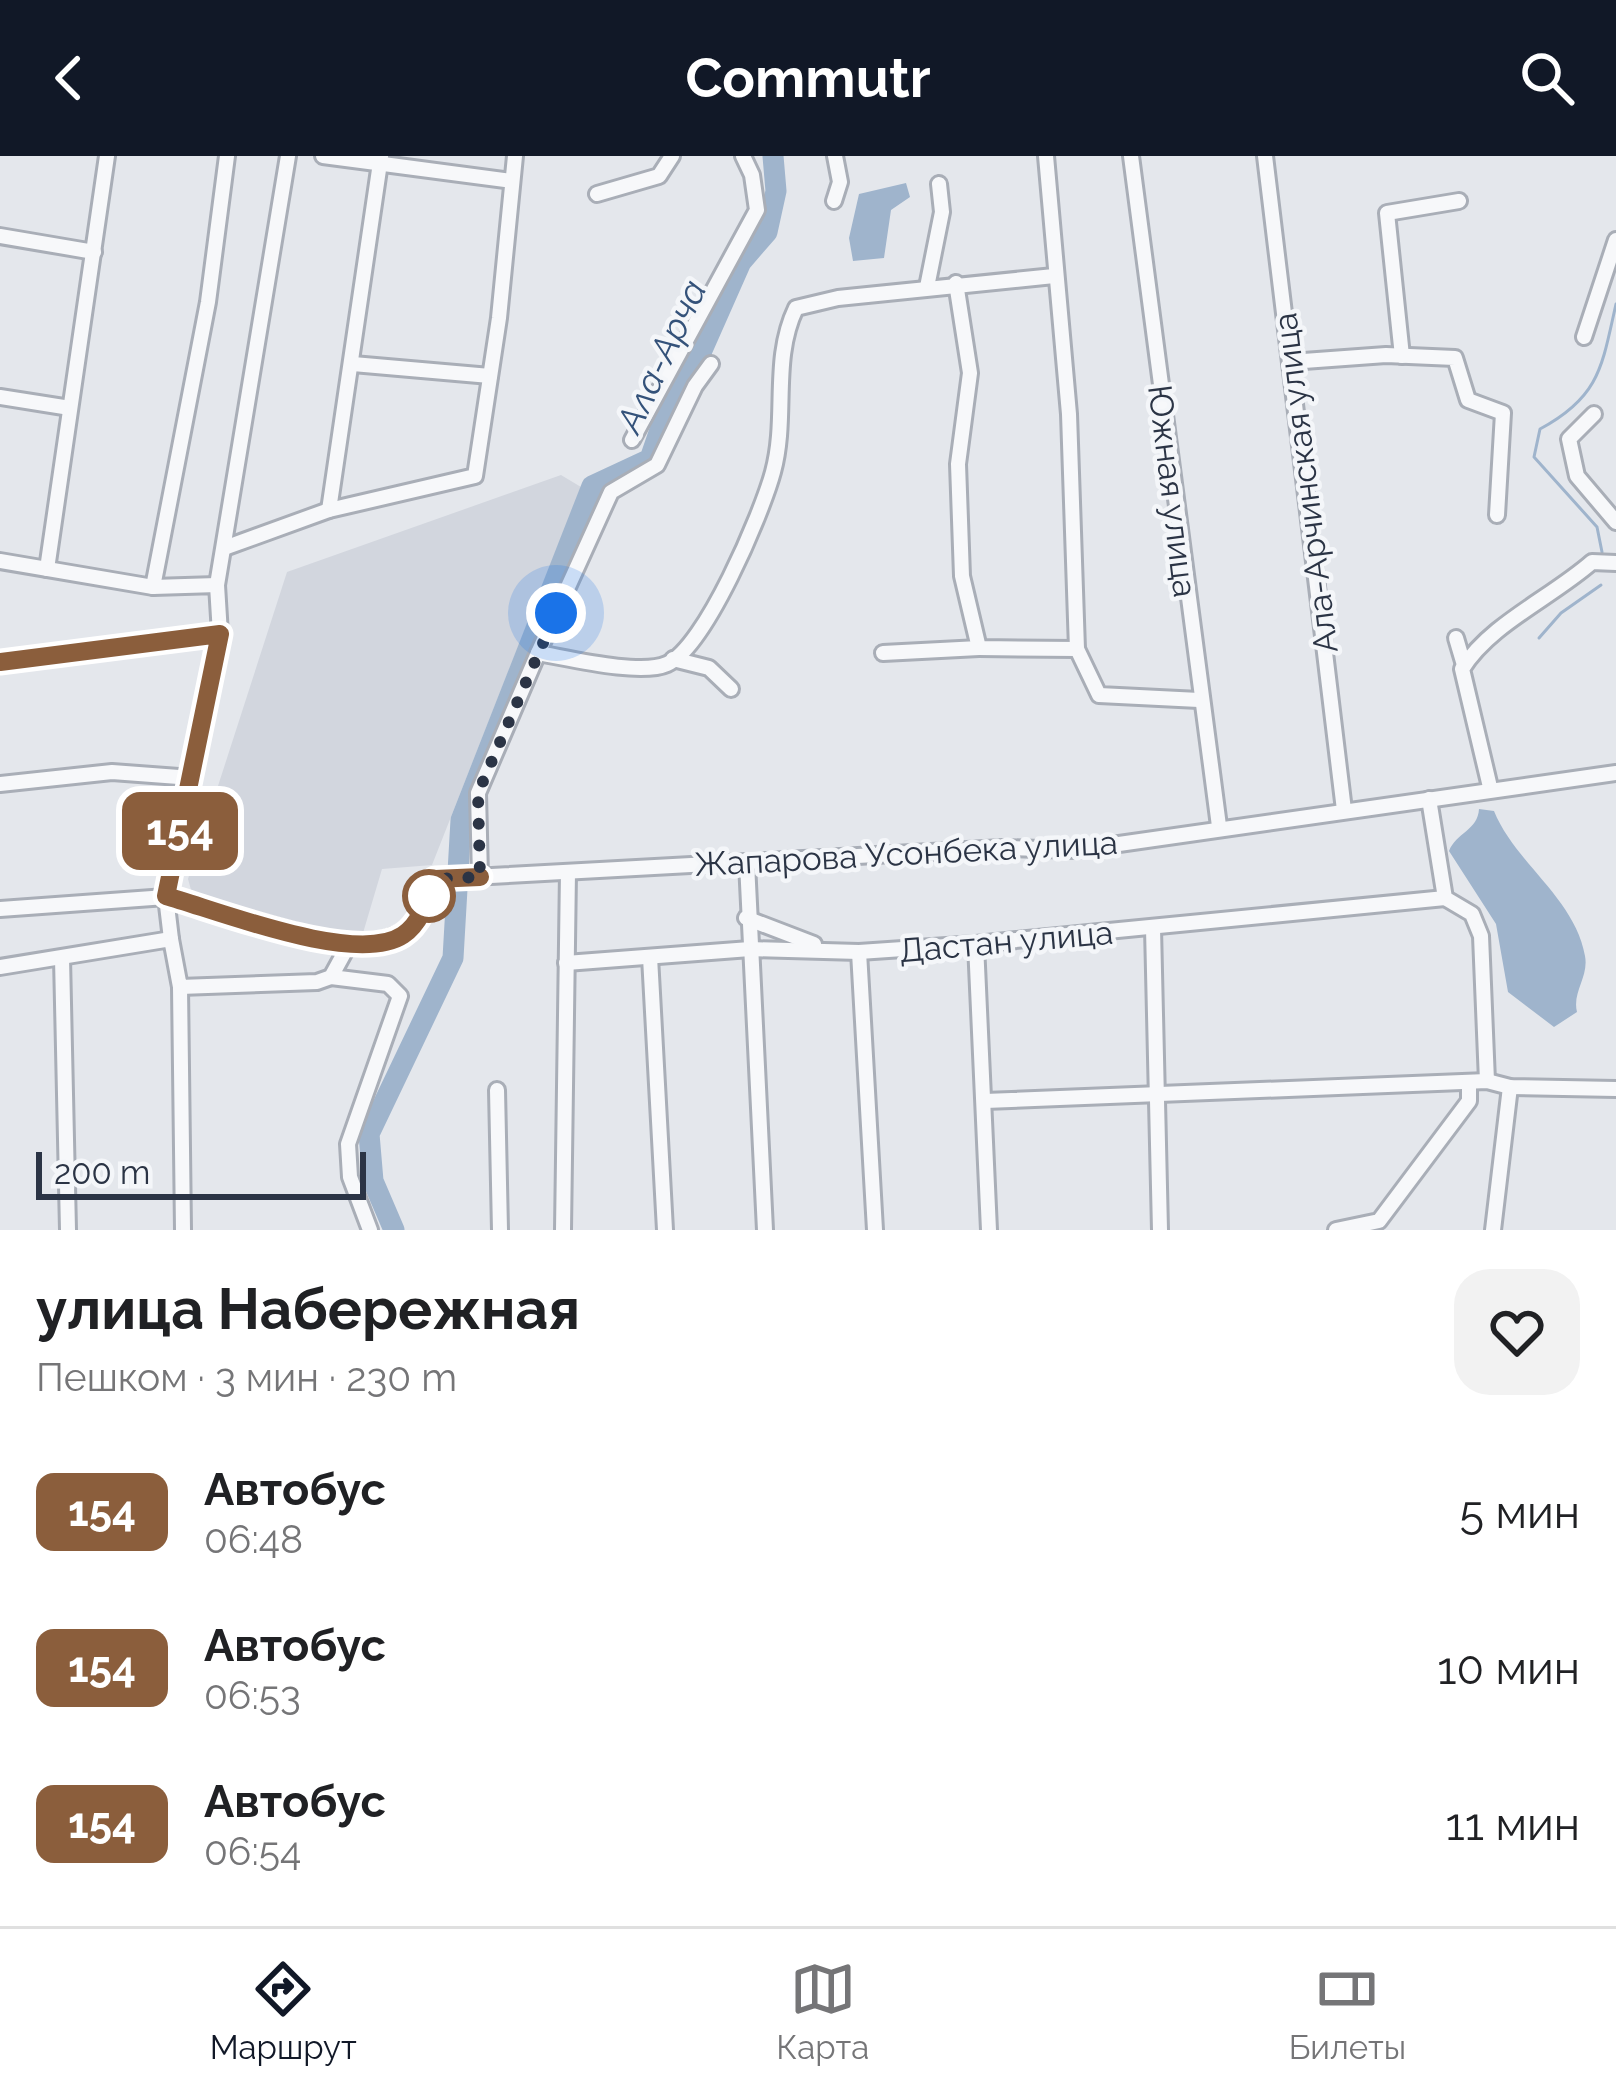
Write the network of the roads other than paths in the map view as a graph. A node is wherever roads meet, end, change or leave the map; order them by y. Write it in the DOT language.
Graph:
graph roads {
  1 [pos="107,156"];
  2 [pos="227,156"];
  3 [pos="288,156"];
  4 [pos="323,156"];
  5 [pos="514,156"];
  6 [pos="672,156"];
  7 [pos="743,156"];
  8 [pos="835,156"];
  9 [pos="1046,156"];
  10 [pos="1131,156"];
  11 [pos="1265,156"];
  12 [pos="381,160"];
  13 [pos="512,181"];
  14 [pos="939,184"];
  15 [pos="597,194"];
  16 [pos="834,200"];
  17 [pos="1460,201"];
  18 [pos="0,236"];
  19 [pos="1616,240"];
  20 [pos="94,252"];
  21 [pos="1054,276"];
  22 [pos="956,283"];
  23 [pos="927,287"];
  24 [pos="1584,337"];
  25 [pos="1402,356"];
  26 [pos="1290,362"];
  27 [pos="353,364"];
  28 [pos="711,364"];
  29 [pos="490,376"];
  30 [pos="0,397"];
  31 [pos="70,408"];
  32 [pos="1594,414"];
  33 [pos="632,440"];
  34 [pos="329,511"];
  35 [pos="1498,515"];
  36 [pos="1616,522"];
  37 [pos="227,547"];
  38 [pos="0,561"];
  39 [pos="1616,562"];
  40 [pos="47,569"];
  41 [pos="217,586"];
  42 [pos="153,587"];
  43 [pos="220,634"];
  44 [pos="1456,638"];
  45 [pos="979,648"];
  46 [pos="1077,649"];
  47 [pos="538,653"];
  48 [pos="883,653"];
  49 [pos="673,659"];
  50 [pos="0,662"];
  51 [pos="1464,665"];
  52 [pos="731,689"];
  53 [pos="1199,700"];
  54 [pos="1616,773"];
  55 [pos="192,778"];
  56 [pos="0,784"];
  57 [pos="1490,787"];
  58 [pos="1429,800"];
  59 [pos="1344,810"];
  60 [pos="1220,826"];
  61 [pos="747,862"];
  62 [pos="568,872"];
  63 [pos="480,877"];
  64 [pos="166,896"];
  65 [pos="1445,898"];
  66 [pos="0,910"];
  67 [pos="746,918"];
  68 [pos="1153,928"];
  69 [pos="171,939"];
  70 [pos="976,944"];
  71 [pos="349,946"];
  72 [pos="750,949"];
  73 [pos="840,950"];
  74 [pos="859,952"];
  75 [pos="650,957"];
  76 [pos="62,958"];
  77 [pos="566,963"];
  78 [pos="0,967"];
  79 [pos="331,977"];
  80 [pos="180,987"];
  81 [pos="1469,1082"];
  82 [pos="1487,1082"];
  83 [pos="1510,1087"];
  84 [pos="497,1090"];
  85 [pos="1616,1090"];
  86 [pos="1155,1096"];
  87 [pos="986,1101"];
  88 [pos="68,1230"];
  89 [pos="183,1230"];
  90 [pos="370,1230"];
  91 [pos="500,1230"];
  92 [pos="563,1230"];
  93 [pos="664,1230"];
  94 [pos="765,1230"];
  95 [pos="875,1230"];
  96 [pos="989,1230"];
  97 [pos="1160,1230"];
  98 [pos="1336,1230"];
  99 [pos="1493,1230"];
  1 -- 20 [label="street"];
  2 -- 42 [label="street"];
  3 -- 37 [label="street"];
  4 -- 12 [label="street"];
  5 -- 13 [label="street"];
  6 -- 15 [label="street"];
  7 -- 33 [label="street"];
  8 -- 16 [label="street"];
  9 -- 21 [label="street"];
  10 -- 53 [label="street, Южная улица"];
  11 -- 26 [label="street, Ала-Арчинская улица"];
  12 -- 13 [label="street"];
  12 -- 27 [label="street"];
  13 -- 29 [label="street"];
  14 -- 23 [label="street"];
  17 -- 25 [label="street"];
  18 -- 20 [label="street"];
  19 -- 24 [label="street"];
  20 -- 31 [label="street"];
  21 -- 22 [label="street"];
  21 -- 46 [label="street"];
  22 -- 23 [label="street"];
  22 -- 45 [label="street"];
  23 -- 49 [label="street"];
  25 -- 26 [label="street"];
  25 -- 35 [label="street"];
  26 -- 59 [label="street, Ала-Арчинская улица"];
  27 -- 29 [label="street"];
  27 -- 34 [label="street"];
  28 -- 47 [label="street"];
  29 -- 34 [label="street"];
  30 -- 31 [label="street"];
  31 -- 40 [label="street"];
  32 -- 36 [label="street"];
  34 -- 37 [label="street"];
  37 -- 41 [label="street"];
  38 -- 40 [label="street"];
  39 -- 51 [label="street"];
  40 -- 42 [label="street"];
  41 -- 42 [label="street"];
  41 -- 43 [label="street"];
  43 -- 50 [label="street"];
  43 -- 55 [label="street"];
  44 -- 51 [label="street"];
  45 -- 46 [label="street"];
  45 -- 48 [label="street"];
  46 -- 53 [label="street"];
  47 -- 49 [label="street"];
  47 -- 63 [label="street"];
  49 -- 52 [label="street"];
  51 -- 57 [label="street"];
  53 -- 60 [label="street, Южная улица"];
  54 -- 57 [label="street, Жапарова Усонбека улица"];
  55 -- 56 [label="street"];
  55 -- 64 [label="street"];
  57 -- 58 [label="street, Жапарова Усонбека улица"];
  58 -- 59 [label="street, Жапарова Усонбека улица"];
  58 -- 65 [label="street"];
  59 -- 60 [label="street, Жапарова Усонбека улица"];
  60 -- 61 [label="street, Жапарова Усонбека улица"];
  61 -- 62 [label="street, Жапарова Усонбека улица"];
  61 -- 67 [label="street"];
  62 -- 63 [label="street, Жапарова Усонбека улица"];
  62 -- 77 [label="street"];
  63 -- 71 [label="street, Жапарова Усонбека улица"];
  64 -- 66 [label="street"];
  64 -- 69 [label="street"];
  64 -- 71 [label="street"];
  65 -- 68 [label="street, Дастан улица"];
  65 -- 82 [label="street"];
  67 -- 72 [label="street"];
  67 -- 73 [label="street"];
  68 -- 70 [label="street, Дастан улица"];
  68 -- 86 [label="street"];
  69 -- 76 [label="street"];
  69 -- 80 [label="street"];
  70 -- 74 [label="street, Дастан улица"];
  70 -- 87 [label="street"];
  71 -- 79 [label="street"];
  72 -- 73 [label="street, Дастан улица"];
  72 -- 75 [label="street, Дастан улица"];
  72 -- 94 [label="street"];
  73 -- 74 [label="street, Дастан улица"];
  74 -- 95 [label="street"];
  75 -- 77 [label="street, Дастан улица"];
  75 -- 93 [label="street"];
  76 -- 78 [label="street"];
  76 -- 88 [label="street"];
  77 -- 92 [label="street"];
  79 -- 80 [label="street"];
  79 -- 90 [label="street"];
  80 -- 89 [label="street"];
  81 -- 82 [label="street"];
  81 -- 86 [label="street"];
  81 -- 98 [label="street"];
  82 -- 83 [label="street"];
  83 -- 85 [label="street"];
  83 -- 99 [label="street"];
  84 -- 91 [label="street"];
  86 -- 87 [label="street"];
  86 -- 97 [label="street"];
  87 -- 96 [label="street"];
}
